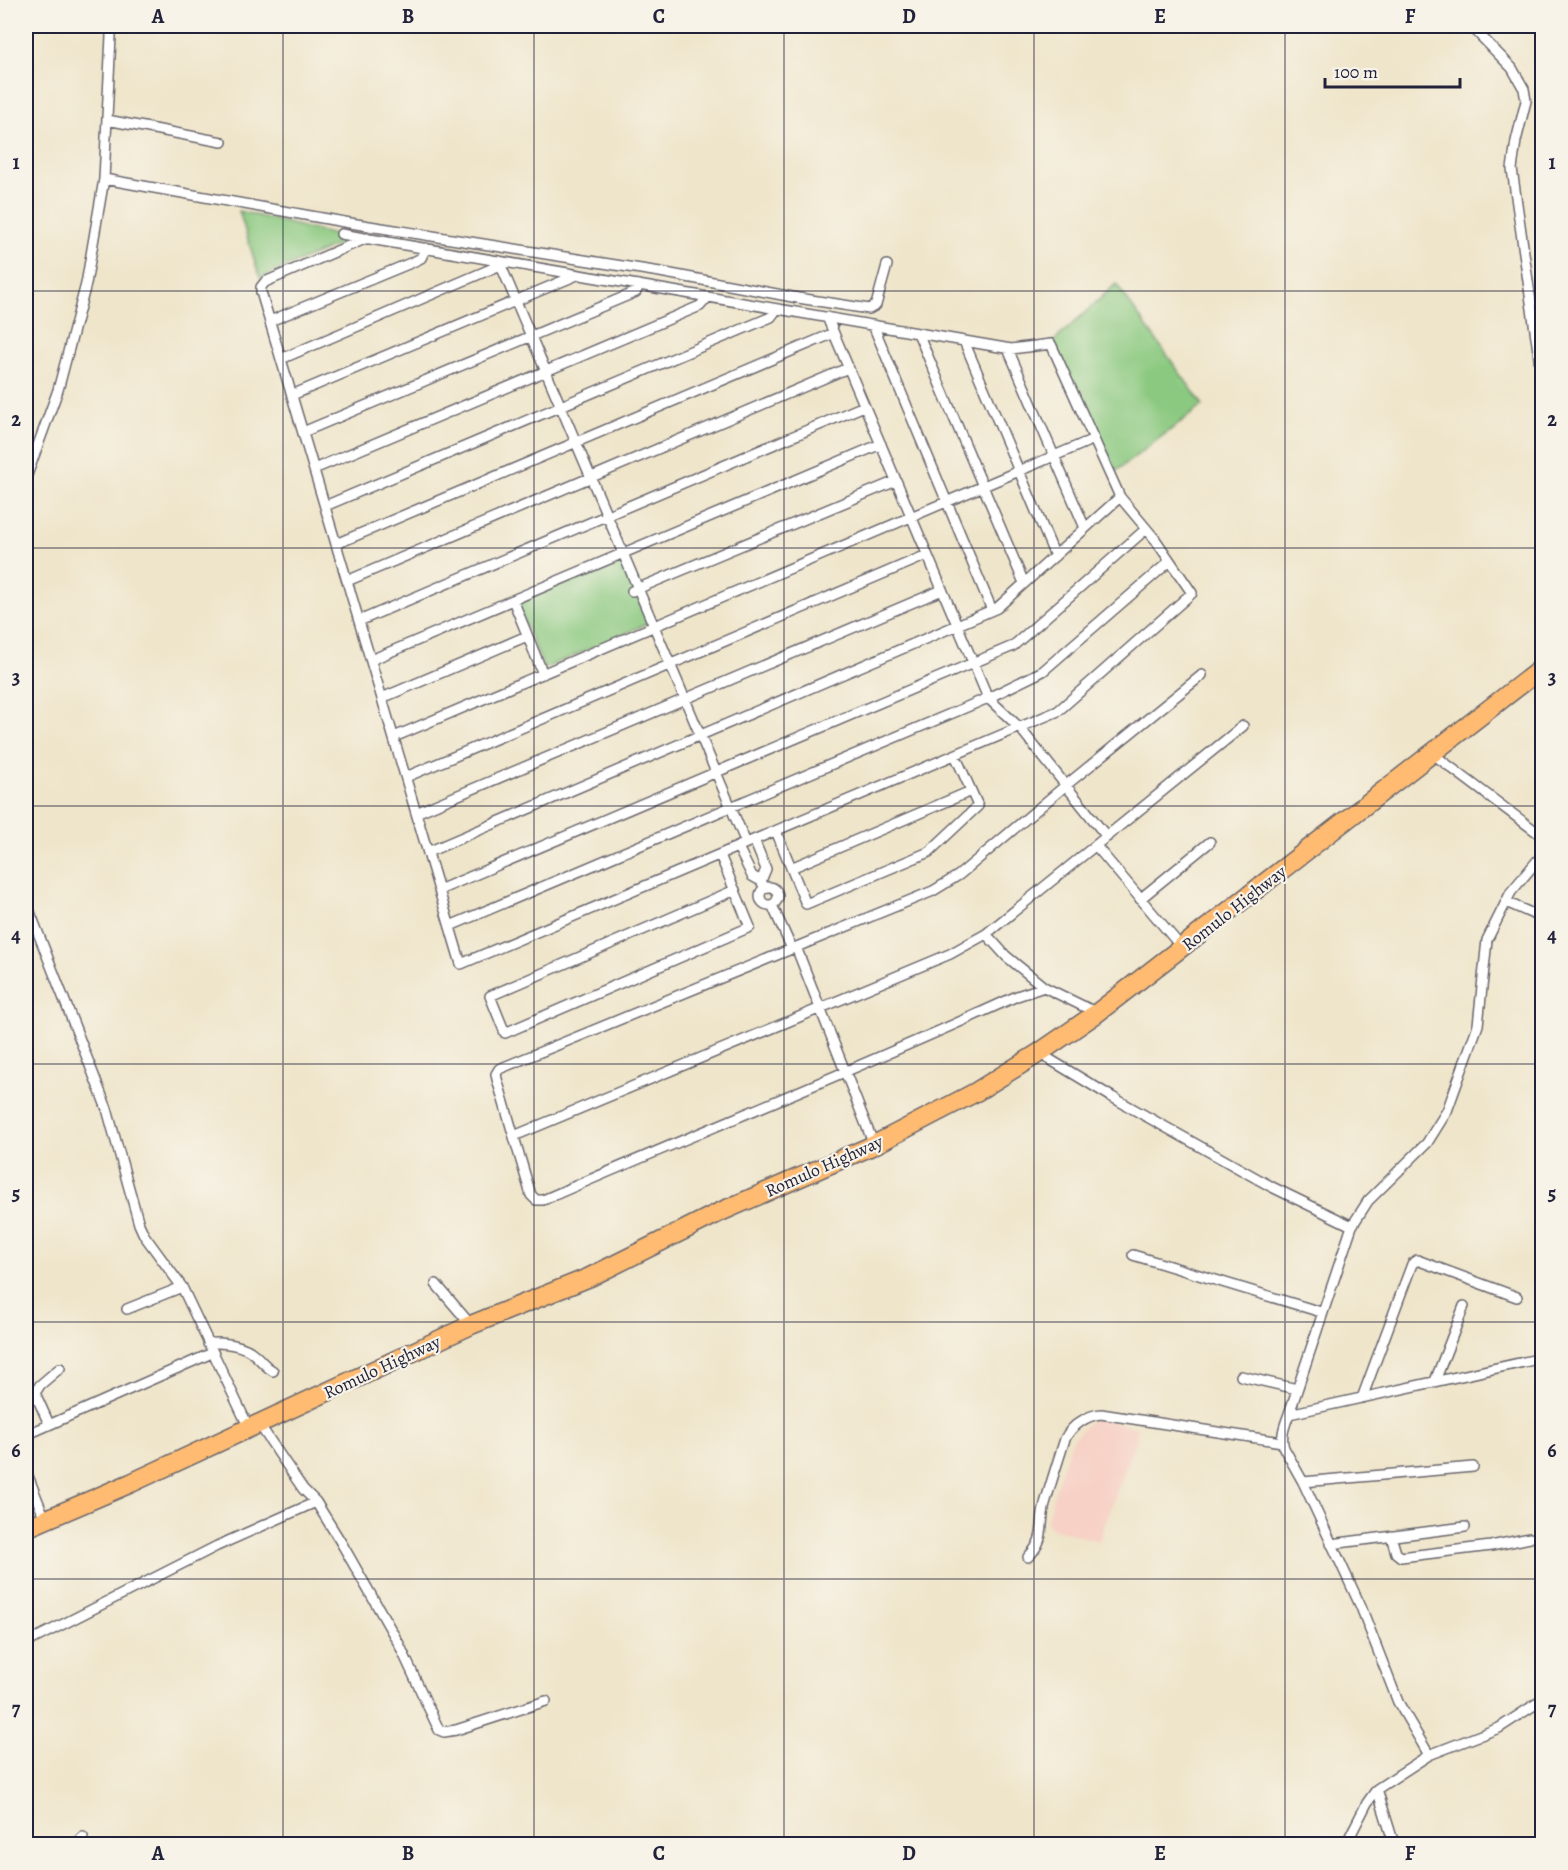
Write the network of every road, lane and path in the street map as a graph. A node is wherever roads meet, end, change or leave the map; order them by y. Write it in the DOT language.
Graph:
graph roads {
  1 [pos="110,26"];
  2 [pos="1471,26"];
  3 [pos="107,120"];
  4 [pos="222,142"];
  5 [pos="104,179"];
  6 [pos="341,234"];
  7 [pos="367,238"];
  8 [pos="426,248"];
  9 [pos="502,262"];
  10 [pos="887,265"];
  11 [pos="578,274"];
  12 [pos="639,285"];
  13 [pos="708,297"];
  14 [pos="516,300"];
  15 [pos="777,309"];
  16 [pos="827,318"];
  17 [pos="270,321"];
  18 [pos="873,325"];
  19 [pos="834,333"];
  20 [pos="918,333"];
  21 [pos="531,336"];
  22 [pos="964,341"];
  23 [pos="1008,349"];
  24 [pos="281,359"];
  25 [pos="848,368"];
  26 [pos="546,371"];
  27 [pos="1542,379"];
  28 [pos="292,395"];
  29 [pos="561,406"];
  30 [pos="864,406"];
  31 [pos="303,432"];
  32 [pos="1094,439"];
  33 [pos="576,442"];
  34 [pos="880,444"];
  35 [pos="1054,456"];
  36 [pos="314,468"];
  37 [pos="1019,471"];
  38 [pos="591,477"];
  39 [pos="26,478"];
  40 [pos="896,481"];
  41 [pos="983,487"];
  42 [pos="1120,497"];
  43 [pos="947,502"];
  44 [pos="325,506"];
  45 [pos="607,515"];
  46 [pos="911,517"];
  47 [pos="1085,528"];
  48 [pos="1146,529"];
  49 [pos="336,544"];
  50 [pos="623,553"];
  51 [pos="927,555"];
  52 [pos="1055,556"];
  53 [pos="1170,561"];
  54 [pos="347,581"];
  55 [pos="1024,583"];
  56 [pos="635,590"];
  57 [pos="942,590"];
  58 [pos="513,600"];
  59 [pos="992,610"];
  60 [pos="359,621"];
  61 [pos="957,626"];
  62 [pos="654,627"];
  63 [pos="527,636"];
  64 [pos="371,660"];
  65 [pos="973,663"];
  66 [pos="670,664"];
  67 [pos="1542,668"];
  68 [pos="543,674"];
  69 [pos="1202,675"];
  70 [pos="382,698"];
  71 [pos="988,698"];
  72 [pos="685,699"];
  73 [pos="1243,726"];
  74 [pos="1020,728"];
  75 [pos="700,735"];
  76 [pos="394,736"];
  77 [pos="1433,754"];
  78 [pos="955,755"];
  79 [pos="716,772"];
  80 [pos="406,777"];
  81 [pos="1065,786"];
  82 [pos="971,791"];
  83 [pos="731,807"];
  84 [pos="416,813"];
  85 [pos="776,831"];
  86 [pos="1542,836"];
  87 [pos="1107,837"];
  88 [pos="1210,842"];
  89 [pos="746,843"];
  90 [pos="1096,846"];
  91 [pos="428,852"];
  92 [pos="720,855"];
  93 [pos="1542,855"];
  94 [pos="791,868"];
  95 [pos="763,884"];
  96 [pos="439,890"];
  97 [pos="735,890"];
  98 [pos="1140,899"];
  99 [pos="26,902"];
  100 [pos="1506,902"];
  101 [pos="1542,918"];
  102 [pos="450,926"];
  103 [pos="986,934"];
  104 [pos="794,948"];
  105 [pos="1183,948"];
  106 [pos="1044,987"];
  107 [pos="820,1009"];
  108 [pos="1097,1013"];
  109 [pos="1039,1053"];
  110 [pos="846,1072"];
  111 [pos="514,1136"];
  112 [pos="874,1145"];
  113 [pos="1352,1226"];
  114 [pos="1133,1255"];
  115 [pos="436,1284"];
  116 [pos="182,1287"];
  117 [pos="1518,1297"];
  118 [pos="1464,1306"];
  119 [pos="127,1309"];
  120 [pos="1322,1312"];
  121 [pos="471,1325"];
  122 [pos="210,1348"];
  123 [pos="1542,1358"];
  124 [pos="60,1368"];
  125 [pos="273,1371"];
  126 [pos="1241,1376"];
  127 [pos="1435,1381"];
  128 [pos="1297,1389"];
  129 [pos="1362,1398"];
  130 [pos="1289,1414"];
  131 [pos="49,1424"];
  132 [pos="254,1426"];
  133 [pos="26,1435"];
  134 [pos="1282,1442"];
  135 [pos="1473,1467"];
  136 [pos="26,1471"];
  137 [pos="1303,1482"];
  138 [pos="316,1502"];
  139 [pos="45,1519"];
  140 [pos="1465,1527"];
  141 [pos="26,1528"];
  142 [pos="1391,1536"];
  143 [pos="1530,1538"];
  144 [pos="1331,1544"];
  145 [pos="1028,1557"];
  146 [pos="26,1643"];
  147 [pos="1542,1700"];
  148 [pos="546,1701"];
  149 [pos="1429,1755"];
  150 [pos="1377,1789"];
  151 [pos="83,1837"];
  152 [pos="76,1845"];
  153 [pos="1346,1845"];
  154 [pos="1394,1845"];
  1 -- 3 [label="street"];
  2 -- 27 [label="street"];
  3 -- 4 [label="street"];
  3 -- 5 [label="street"];
  5 -- 10 [label="street"];
  5 -- 39 [label="street"];
  6 -- 7 [label="street"];
  7 -- 8 [label="street"];
  7 -- 17 [label="street"];
  8 -- 9 [label="street"];
  8 -- 17 [label="street"];
  9 -- 11 [label="street"];
  9 -- 14 [label="street"];
  9 -- 24 [label="street"];
  11 -- 12 [label="street"];
  11 -- 14 [label="street"];
  12 -- 13 [label="street"];
  12 -- 21 [label="street"];
  13 -- 15 [label="street"];
  13 -- 26 [label="street"];
  14 -- 21 [label="street"];
  14 -- 28 [label="street"];
  15 -- 16 [label="street"];
  15 -- 29 [label="street"];
  16 -- 18 [label="street"];
  16 -- 19 [label="street"];
  17 -- 24 [label="street"];
  18 -- 20 [label="street"];
  18 -- 43 [label="street"];
  19 -- 25 [label="street"];
  19 -- 33 [label="street"];
  20 -- 22 [label="street"];
  20 -- 41 [label="street"];
  21 -- 26 [label="street"];
  21 -- 31 [label="street"];
  22 -- 23 [label="street"];
  22 -- 37 [label="street"];
  23 -- 32 [label="street"];
  23 -- 35 [label="street"];
  24 -- 28 [label="street"];
  25 -- 30 [label="street"];
  25 -- 38 [label="street"];
  26 -- 29 [label="street"];
  26 -- 36 [label="street"];
  28 -- 31 [label="street"];
  29 -- 33 [label="street"];
  29 -- 44 [label="street"];
  30 -- 34 [label="street"];
  30 -- 45 [label="street"];
  31 -- 36 [label="street"];
  32 -- 35 [label="street"];
  32 -- 42 [label="street"];
  33 -- 38 [label="street"];
  33 -- 49 [label="street"];
  34 -- 40 [label="street"];
  34 -- 50 [label="street"];
  35 -- 37 [label="street"];
  35 -- 47 [label="street"];
  36 -- 44 [label="street"];
  37 -- 41 [label="street"];
  37 -- 52 [label="street"];
  38 -- 45 [label="street"];
  38 -- 54 [label="street"];
  40 -- 46 [label="street"];
  40 -- 56 [label="street"];
  41 -- 43 [label="street"];
  41 -- 55 [label="street"];
  42 -- 47 [label="street"];
  42 -- 48 [label="street"];
  43 -- 46 [label="street"];
  43 -- 59 [label="street"];
  44 -- 49 [label="street"];
  45 -- 50 [label="street"];
  45 -- 60 [label="street"];
  46 -- 51 [label="street"];
  46 -- 62 [label="street"];
  47 -- 52 [label="street"];
  48 -- 53 [label="street"];
  48 -- 65 [label="street"];
  49 -- 54 [label="street"];
  50 -- 56 [label="street"];
  50 -- 58 [label="street"];
  51 -- 57 [label="street"];
  51 -- 66 [label="street"];
  52 -- 55 [label="street"];
  53 -- 71 [label="street"];
  53 -- 74 [label="street"];
  54 -- 60 [label="street"];
  55 -- 59 [label="street"];
  56 -- 62 [label="street"];
  57 -- 61 [label="street"];
  57 -- 72 [label="street"];
  58 -- 63 [label="street"];
  58 -- 64 [label="street"];
  59 -- 61 [label="street"];
  60 -- 64 [label="street"];
  61 -- 65 [label="street"];
  61 -- 75 [label="street"];
  62 -- 66 [label="street"];
  62 -- 68 [label="street"];
  63 -- 68 [label="street"];
  63 -- 70 [label="street"];
  64 -- 70 [label="street"];
  65 -- 71 [label="street"];
  65 -- 79 [label="street"];
  66 -- 72 [label="street"];
  66 -- 80 [label="street"];
  67 -- 77 [label="highway, Romulo Highway"];
  68 -- 76 [label="street"];
  69 -- 81 [label="street"];
  70 -- 76 [label="street"];
  71 -- 74 [label="street"];
  71 -- 83 [label="street"];
  72 -- 75 [label="street"];
  72 -- 84 [label="street"];
  73 -- 87 [label="street"];
  74 -- 78 [label="street"];
  74 -- 81 [label="street"];
  75 -- 79 [label="street"];
  75 -- 91 [label="street"];
  76 -- 80 [label="street"];
  77 -- 86 [label="street"];
  77 -- 105 [label="highway, Romulo Highway"];
  78 -- 82 [label="street"];
  78 -- 85 [label="street"];
  79 -- 83 [label="street"];
  79 -- 96 [label="street"];
  80 -- 84 [label="street"];
  81 -- 87 [label="street"];
  81 -- 104 [label="street"];
  82 -- 94 [label="street"];
  82 -- 94 [label="street"];
  83 -- 89 [label="street"];
  83 -- 102 [label="street"];
  84 -- 91 [label="street"];
  85 -- 89 [label="street"];
  85 -- 94 [label="street"];
  87 -- 90 [label="street"];
  88 -- 98 [label="street"];
  89 -- 92 [label="street"];
  89 -- 95 [label="street"];
  89 -- 95 [label="street"];
  90 -- 98 [label="street"];
  90 -- 103 [label="street"];
  91 -- 96 [label="street"];
  92 -- 97 [label="street"];
  92 -- 102 [label="street"];
  93 -- 100 [label="street"];
  95 -- 104 [label="street"];
  96 -- 102 [label="street"];
  97 -- 97 [label="street"];
  98 -- 105 [label="street"];
  99 -- 116 [label="street"];
  100 -- 101 [label="street"];
  100 -- 113 [label="street"];
  103 -- 106 [label="street"];
  103 -- 107 [label="street"];
  104 -- 107 [label="street"];
  104 -- 111 [label="street"];
  105 -- 108 [label="highway, Romulo Highway"];
  106 -- 108 [label="street"];
  106 -- 110 [label="street"];
  107 -- 110 [label="street"];
  107 -- 111 [label="street"];
  108 -- 109 [label="highway, Romulo Highway"];
  109 -- 112 [label="highway, Romulo Highway"];
  109 -- 113 [label="street"];
  110 -- 111 [label="street"];
  110 -- 112 [label="street"];
  112 -- 121 [label="highway, Romulo Highway"];
  113 -- 120 [label="street"];
  114 -- 120 [label="street"];
  115 -- 121 [label="street"];
  116 -- 119 [label="street"];
  116 -- 122 [label="street"];
  117 -- 129 [label="street"];
  118 -- 127 [label="street"];
  120 -- 128 [label="street"];
  121 -- 132 [label="highway, Romulo Highway"];
  122 -- 125 [label="street"];
  122 -- 131 [label="street"];
  122 -- 132 [label="street"];
  123 -- 127 [label="street"];
  124 -- 131 [label="street"];
  126 -- 128 [label="street"];
  127 -- 129 [label="street"];
  128 -- 130 [label="street"];
  129 -- 130 [label="street"];
  130 -- 134 [label="street"];
  131 -- 133 [label="street"];
  132 -- 138 [label="street"];
  132 -- 139 [label="highway, Romulo Highway"];
  134 -- 137 [label="street"];
  134 -- 145 [label="street"];
  135 -- 137 [label="street"];
  136 -- 139 [label="street"];
  137 -- 144 [label="street"];
  138 -- 146 [label="street"];
  138 -- 148 [label="street"];
  139 -- 141 [label="highway, Romulo Highway"];
  140 -- 142 [label="street"];
  142 -- 143 [label="street"];
  142 -- 144 [label="street"];
  144 -- 149 [label="street"];
  147 -- 149 [label="street"];
  149 -- 150 [label="street"];
  150 -- 153 [label="street"];
  150 -- 154 [label="street"];
  151 -- 152 [label="street"];
}
